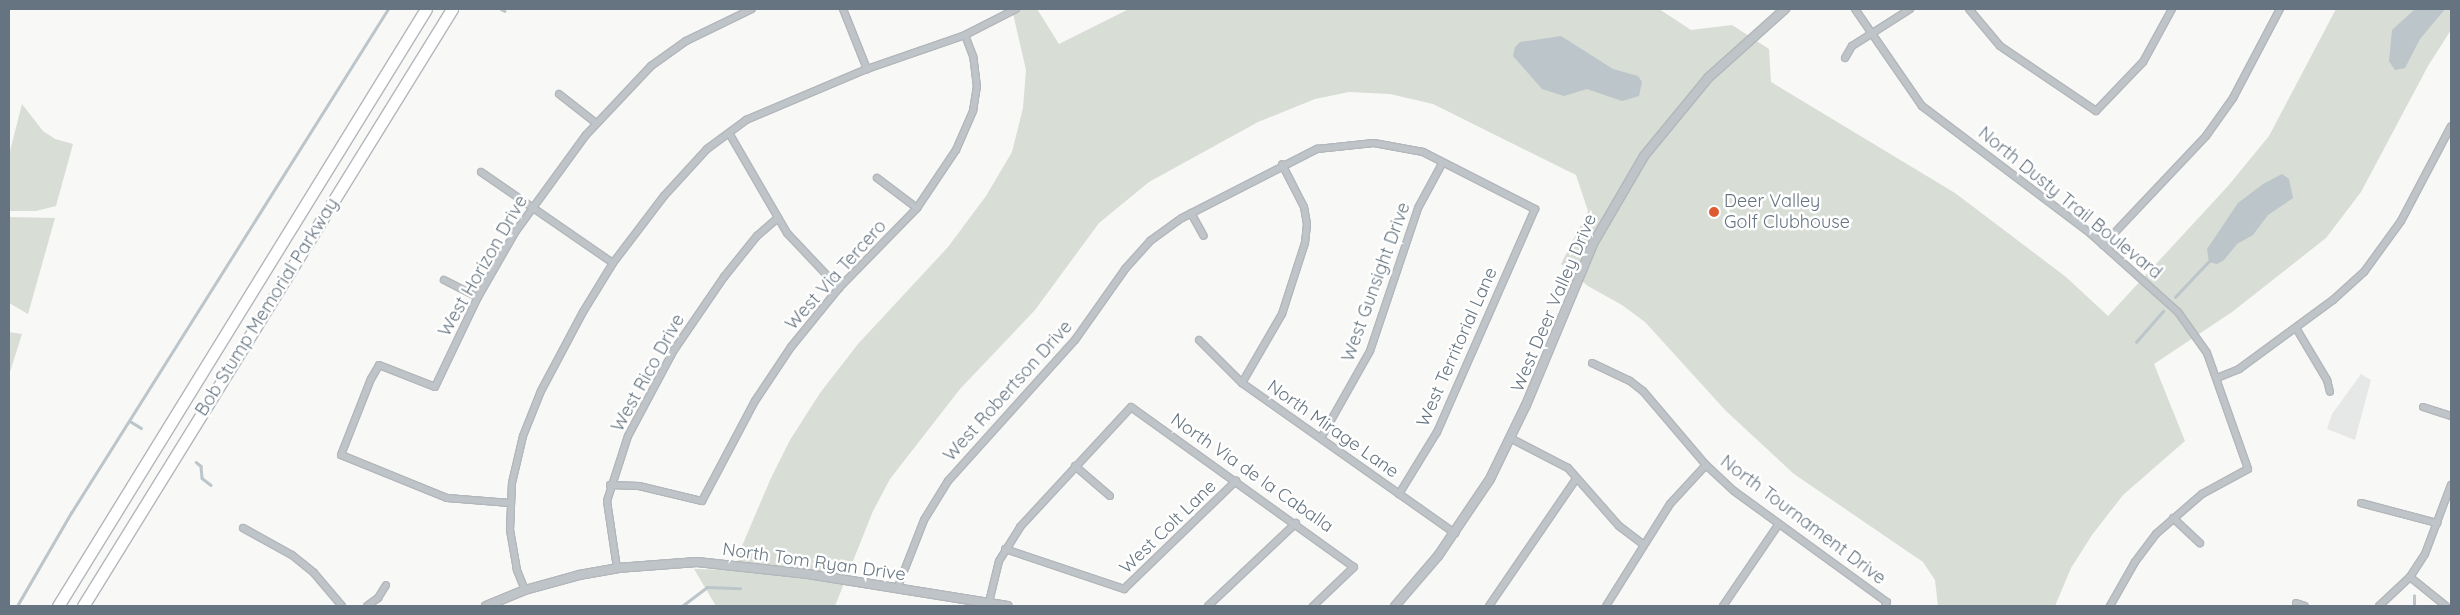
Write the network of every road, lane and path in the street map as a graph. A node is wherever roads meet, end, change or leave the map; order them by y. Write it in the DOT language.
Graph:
graph roads {
  1 [pos="426,9"];
  2 [pos="452,9"];
  3 [pos="752,9"];
  4 [pos="843,9"];
  5 [pos="1016,9"];
  6 [pos="1784,9"];
  7 [pos="1856,9"];
  8 [pos="1910,9"];
  9 [pos="1970,9"];
  10 [pos="2172,9"];
  11 [pos="2280,9"];
  12 [pos="743,10"];
  13 [pos="1871,32"];
  14 [pos="965,35"];
  15 [pos="1845,58"];
  16 [pos="868,69"];
  17 [pos="559,94"];
  18 [pos="596,123"];
  19 [pos="2451,126"];
  20 [pos="729,133"];
  21 [pos="1443,162"];
  22 [pos="1282,164"];
  23 [pos="481,172"];
  24 [pos="876,178"];
  25 [pos="532,208"];
  26 [pos="917,208"];
  27 [pos="1535,209"];
  28 [pos="1191,213"];
  29 [pos="778,218"];
  30 [pos="1204,236"];
  31 [pos="2104,246"];
  32 [pos="612,263"];
  33 [pos="444,280"];
  34 [pos="839,288"];
  35 [pos="478,297"];
  36 [pos="2296,328"];
  37 [pos="1199,340"];
  38 [pos="1592,363"];
  39 [pos="2217,378"];
  40 [pos="1242,383"];
  41 [pos="2330,392"];
  42 [pos="2423,407"];
  43 [pos="2451,416"];
  44 [pos="1321,438"];
  45 [pos="1512,439"];
  46 [pos="1706,465"];
  47 [pos="1075,466"];
  48 [pos="1576,479"];
  49 [pos="1236,481"];
  50 [pos="610,485"];
  51 [pos="2451,485"];
  52 [pos="1399,494"];
  53 [pos="1110,496"];
  54 [pos="510,503"];
  55 [pos="2360,503"];
  56 [pos="2173,518"];
  57 [pos="1296,523"];
  58 [pos="2437,523"];
  59 [pos="1778,524"];
  60 [pos="243,528"];
  61 [pos="1455,533"];
  62 [pos="2200,543"];
  63 [pos="1643,544"];
  64 [pos="1005,549"];
  65 [pos="617,568"];
  66 [pos="2410,577"];
  67 [pos="386,586"];
  68 [pos="897,588"];
  69 [pos="525,590"];
  70 [pos="989,602"];
  71 [pos="2296,603"];
  72 [pos="1886,604"];
  73 [pos="58,606"];
  74 [pos="83,606"];
  75 [pos="342,606"];
  76 [pos="367,606"];
  77 [pos="486,606"];
  78 [pos="1007,606"];
  79 [pos="1208,606"];
  80 [pos="1313,606"];
  81 [pos="1395,606"];
  82 [pos="1489,606"];
  83 [pos="1606,606"];
  84 [pos="1723,606"];
  85 [pos="2110,606"];
  86 [pos="2305,606"];
  87 [pos="2379,606"];
  88 [pos="2446,606"];
  1 -- 73 [label="highway, Bob Stump Memorial Parkway"];
  2 -- 74 [label="highway, Bob Stump Memorial Parkway"];
  3 -- 12 [label="street, West Horizon Drive"];
  4 -- 16 [label="street"];
  5 -- 14 [label="street"];
  6 -- 45 [label="street, West Deer Valley Drive"];
  7 -- 13 [label="street, North Dusty Trail Boulevard"];
  8 -- 13 [label="street"];
  9 -- 10 [label="street"];
  11 -- 31 [label="street"];
  12 -- 18 [label="street, West Horizon Drive"];
  13 -- 15 [label="street"];
  13 -- 31 [label="street, North Dusty Trail Boulevard"];
  14 -- 16 [label="street"];
  14 -- 26 [label="street, West Via Tercero"];
  16 -- 20 [label="street"];
  17 -- 18 [label="street"];
  18 -- 25 [label="street, West Horizon Drive"];
  19 -- 36 [label="street"];
  20 -- 29 [label="street"];
  20 -- 32 [label="street"];
  21 -- 22 [label="street, West Robertson Drive"];
  21 -- 27 [label="street, West Robertson Drive"];
  21 -- 44 [label="street, West Gunsight Drive"];
  22 -- 28 [label="street, West Robertson Drive"];
  22 -- 40 [label="street"];
  23 -- 25 [label="street"];
  24 -- 26 [label="street"];
  25 -- 32 [label="street"];
  25 -- 35 [label="street, West Horizon Drive"];
  26 -- 34 [label="street, West Via Tercero"];
  27 -- 52 [label="street, West Territorial Lane"];
  28 -- 30 [label="street"];
  28 -- 68 [label="street, West Robertson Drive"];
  29 -- 34 [label="street"];
  29 -- 50 [label="street, West Rico Drive"];
  31 -- 39 [label="street, North Dusty Trail Boulevard"];
  32 -- 54 [label="street"];
  33 -- 35 [label="street"];
  34 -- 50 [label="street, West Via Tercero"];
  35 -- 54 [label="street, West Horizon Drive"];
  36 -- 39 [label="street"];
  36 -- 41 [label="street"];
  37 -- 40 [label="street, North Mirage Lane"];
  38 -- 46 [label="street, North Tournament Drive"];
  39 -- 56 [label="street, North Dusty Trail Boulevard"];
  40 -- 44 [label="street, North Mirage Lane"];
  42 -- 43 [label="street"];
  44 -- 52 [label="street, North Mirage Lane"];
  45 -- 48 [label="street"];
  45 -- 61 [label="street, West Deer Valley Drive"];
  46 -- 59 [label="street, North Tournament Drive"];
  46 -- 63 [label="street"];
  47 -- 49 [label="street, North Via de la Caballa"];
  47 -- 53 [label="street"];
  47 -- 64 [label="street"];
  48 -- 63 [label="street"];
  48 -- 82 [label="street"];
  49 -- 57 [label="street, North Via de la Caballa"];
  49 -- 64 [label="street, West Colt Lane"];
  50 -- 65 [label="street, West Rico Drive"];
  51 -- 58 [label="street"];
  52 -- 61 [label="street, North Mirage Lane"];
  54 -- 69 [label="street"];
  55 -- 58 [label="street"];
  56 -- 62 [label="street"];
  56 -- 85 [label="street"];
  57 -- 79 [label="street"];
  57 -- 80 [label="street, North Via de la Caballa"];
  58 -- 66 [label="street"];
  59 -- 72 [label="street, North Tournament Drive"];
  59 -- 84 [label="street"];
  60 -- 75 [label="street"];
  61 -- 81 [label="street, West Deer Valley Drive"];
  63 -- 83 [label="street"];
  64 -- 70 [label="street"];
  65 -- 68 [label="street, North Tom Ryan Drive"];
  65 -- 69 [label="street, North Tom Ryan Drive"];
  66 -- 87 [label="street"];
  66 -- 88 [label="street"];
  67 -- 76 [label="street"];
  68 -- 70 [label="street, North Tom Ryan Drive"];
  69 -- 77 [label="street, North Tom Ryan Drive"];
  70 -- 78 [label="street, North Tom Ryan Drive"];
  71 -- 86 [label="street"];
}
